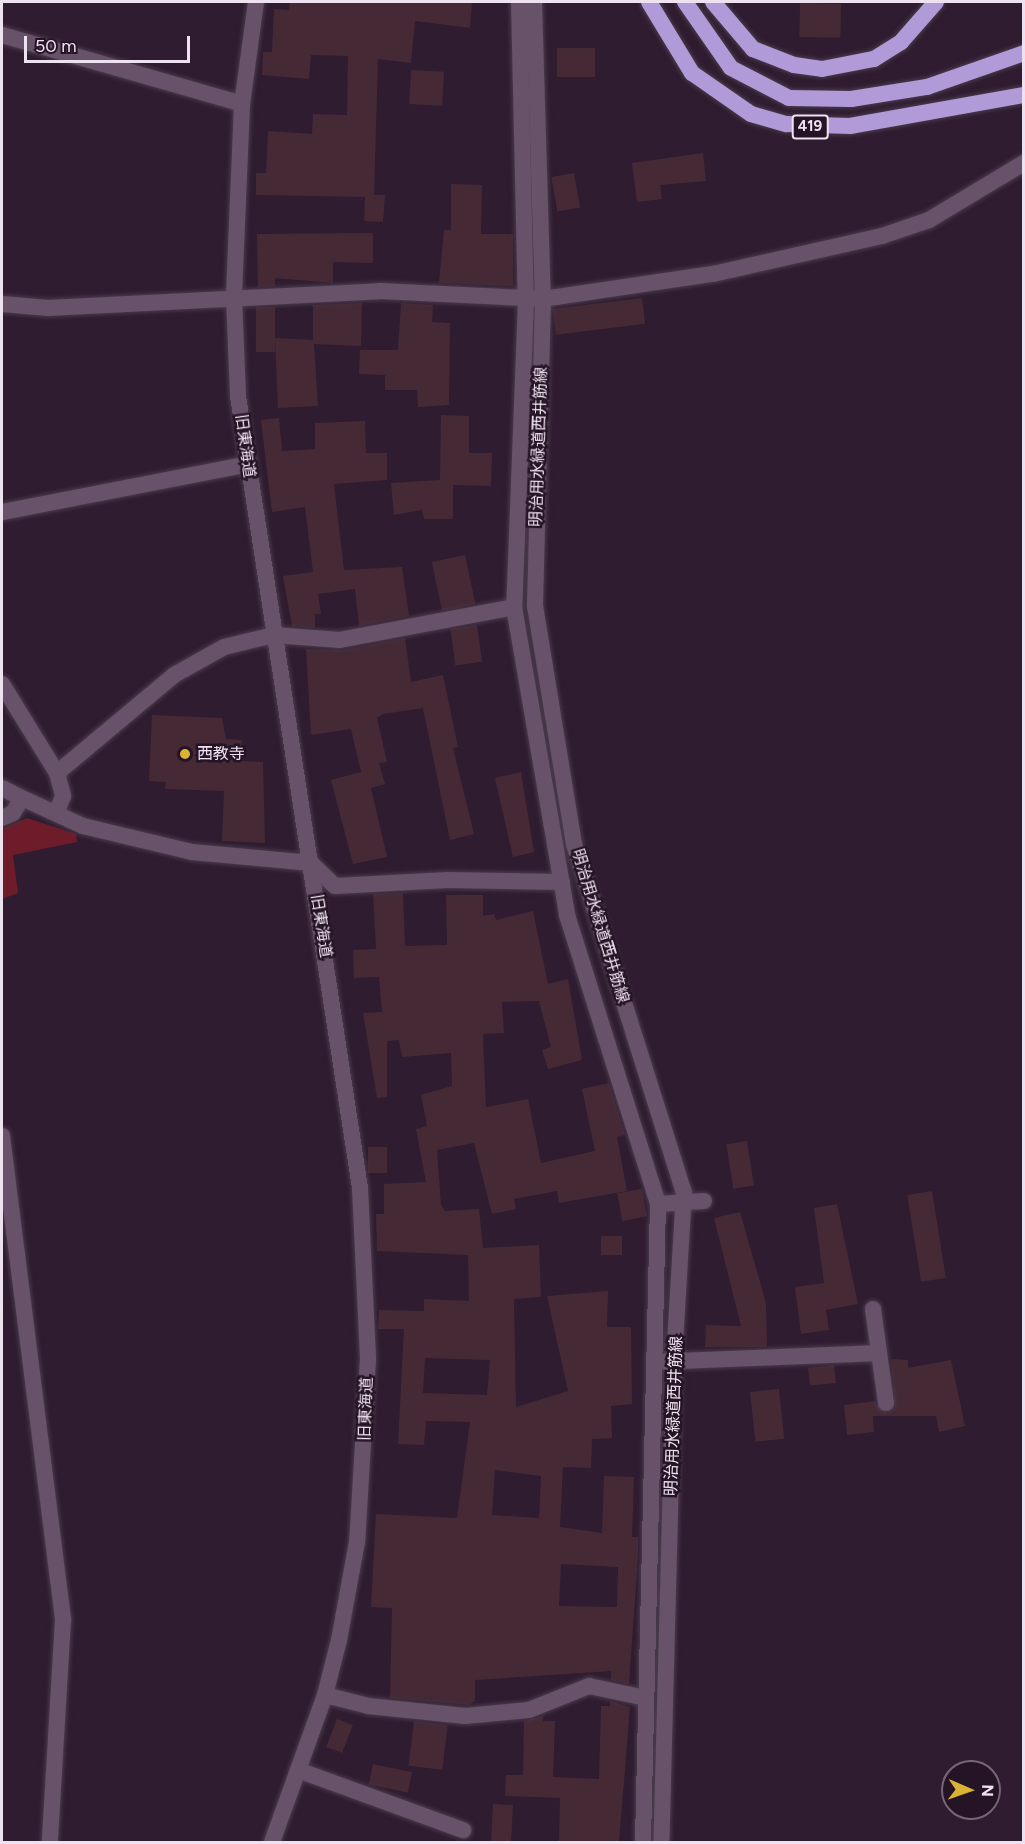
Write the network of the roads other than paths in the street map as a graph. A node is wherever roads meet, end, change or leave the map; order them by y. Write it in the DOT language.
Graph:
graph roads {
  1 [pos="256,2"];
  2 [pos="519,2"];
  3 [pos="534,2"];
  4 [pos="649,2"];
  5 [pos="685,2"];
  6 [pos="713,2"];
  7 [pos="936,2"];
  8 [pos="2,35"];
  9 [pos="1023,52"];
  10 [pos="1023,95"];
  11 [pos="242,104"];
  12 [pos="1023,163"];
  13 [pos="234,296"];
  14 [pos="543,299"];
  15 [pos="526,301"];
  16 [pos="2,304"];
  17 [pos="248,464"];
  18 [pos="2,512"];
  19 [pos="514,607"];
  20 [pos="274,635"];
  21 [pos="2,684"];
  22 [pos="57,773"];
  23 [pos="2,788"];
  24 [pos="21,798"];
  25 [pos="57,812"];
  26 [pos="2,818"];
  27 [pos="311,863"];
  28 [pos="562,882"];
  29 [pos="2,1136"];
  30 [pos="704,1201"];
  31 [pos="658,1204"];
  32 [pos="683,1205"];
  33 [pos="15,1260"];
  34 [pos="2,1271"];
  35 [pos="873,1309"];
  36 [pos="879,1353"];
  37 [pos="674,1360"];
  38 [pos="654,1362"];
  39 [pos="885,1403"];
  40 [pos="325,1695"];
  41 [pos="646,1698"];
  42 [pos="298,1770"];
  43 [pos="463,1830"];
  44 [pos="50,1842"];
  45 [pos="272,1842"];
  46 [pos="643,1842"];
  47 [pos="661,1842"];
  1 -- 11 [label="street, 旧東海道"];
  2 -- 15 [label="street"];
  3 -- 14 [label="street, 明治用水緑道西井筋線"];
  4 -- 10 [label="highway, 419"];
  5 -- 9 [label="highway, 419"];
  6 -- 7 [label="highway"];
  8 -- 11 [label="street"];
  11 -- 13 [label="street, 旧東海道"];
  12 -- 14 [label="street"];
  13 -- 15 [label="street"];
  13 -- 16 [label="street"];
  13 -- 17 [label="street, 旧東海道"];
  14 -- 15 [label="street"];
  14 -- 32 [label="street, 明治用水緑道西井筋線"];
  15 -- 19 [label="street"];
  17 -- 18 [label="street"];
  17 -- 20 [label="street, 旧東海道"];
  19 -- 20 [label="street"];
  19 -- 28 [label="street"];
  20 -- 22 [label="street"];
  20 -- 27 [label="street, 旧東海道"];
  21 -- 22 [label="street"];
  22 -- 25 [label="street"];
  23 -- 24 [label="street"];
  24 -- 25 [label="street"];
  24 -- 26 [label="street"];
  25 -- 27 [label="street"];
  27 -- 28 [label="street"];
  27 -- 40 [label="street, 旧東海道"];
  28 -- 31 [label="street"];
  29 -- 33 [label="street"];
  30 -- 32 [label="street"];
  31 -- 32 [label="street"];
  31 -- 38 [label="street"];
  32 -- 37 [label="street, 明治用水緑道西井筋線"];
  33 -- 34 [label="street"];
  33 -- 44 [label="street"];
  35 -- 36 [label="street"];
  36 -- 37 [label="street"];
  36 -- 39 [label="street"];
  37 -- 38 [label="street"];
  37 -- 47 [label="street, 明治用水緑道西井筋線"];
  38 -- 41 [label="street"];
  40 -- 41 [label="street"];
  40 -- 42 [label="street, 旧東海道"];
  41 -- 46 [label="street"];
  42 -- 43 [label="street"];
  42 -- 45 [label="street, 旧東海道"];
}
